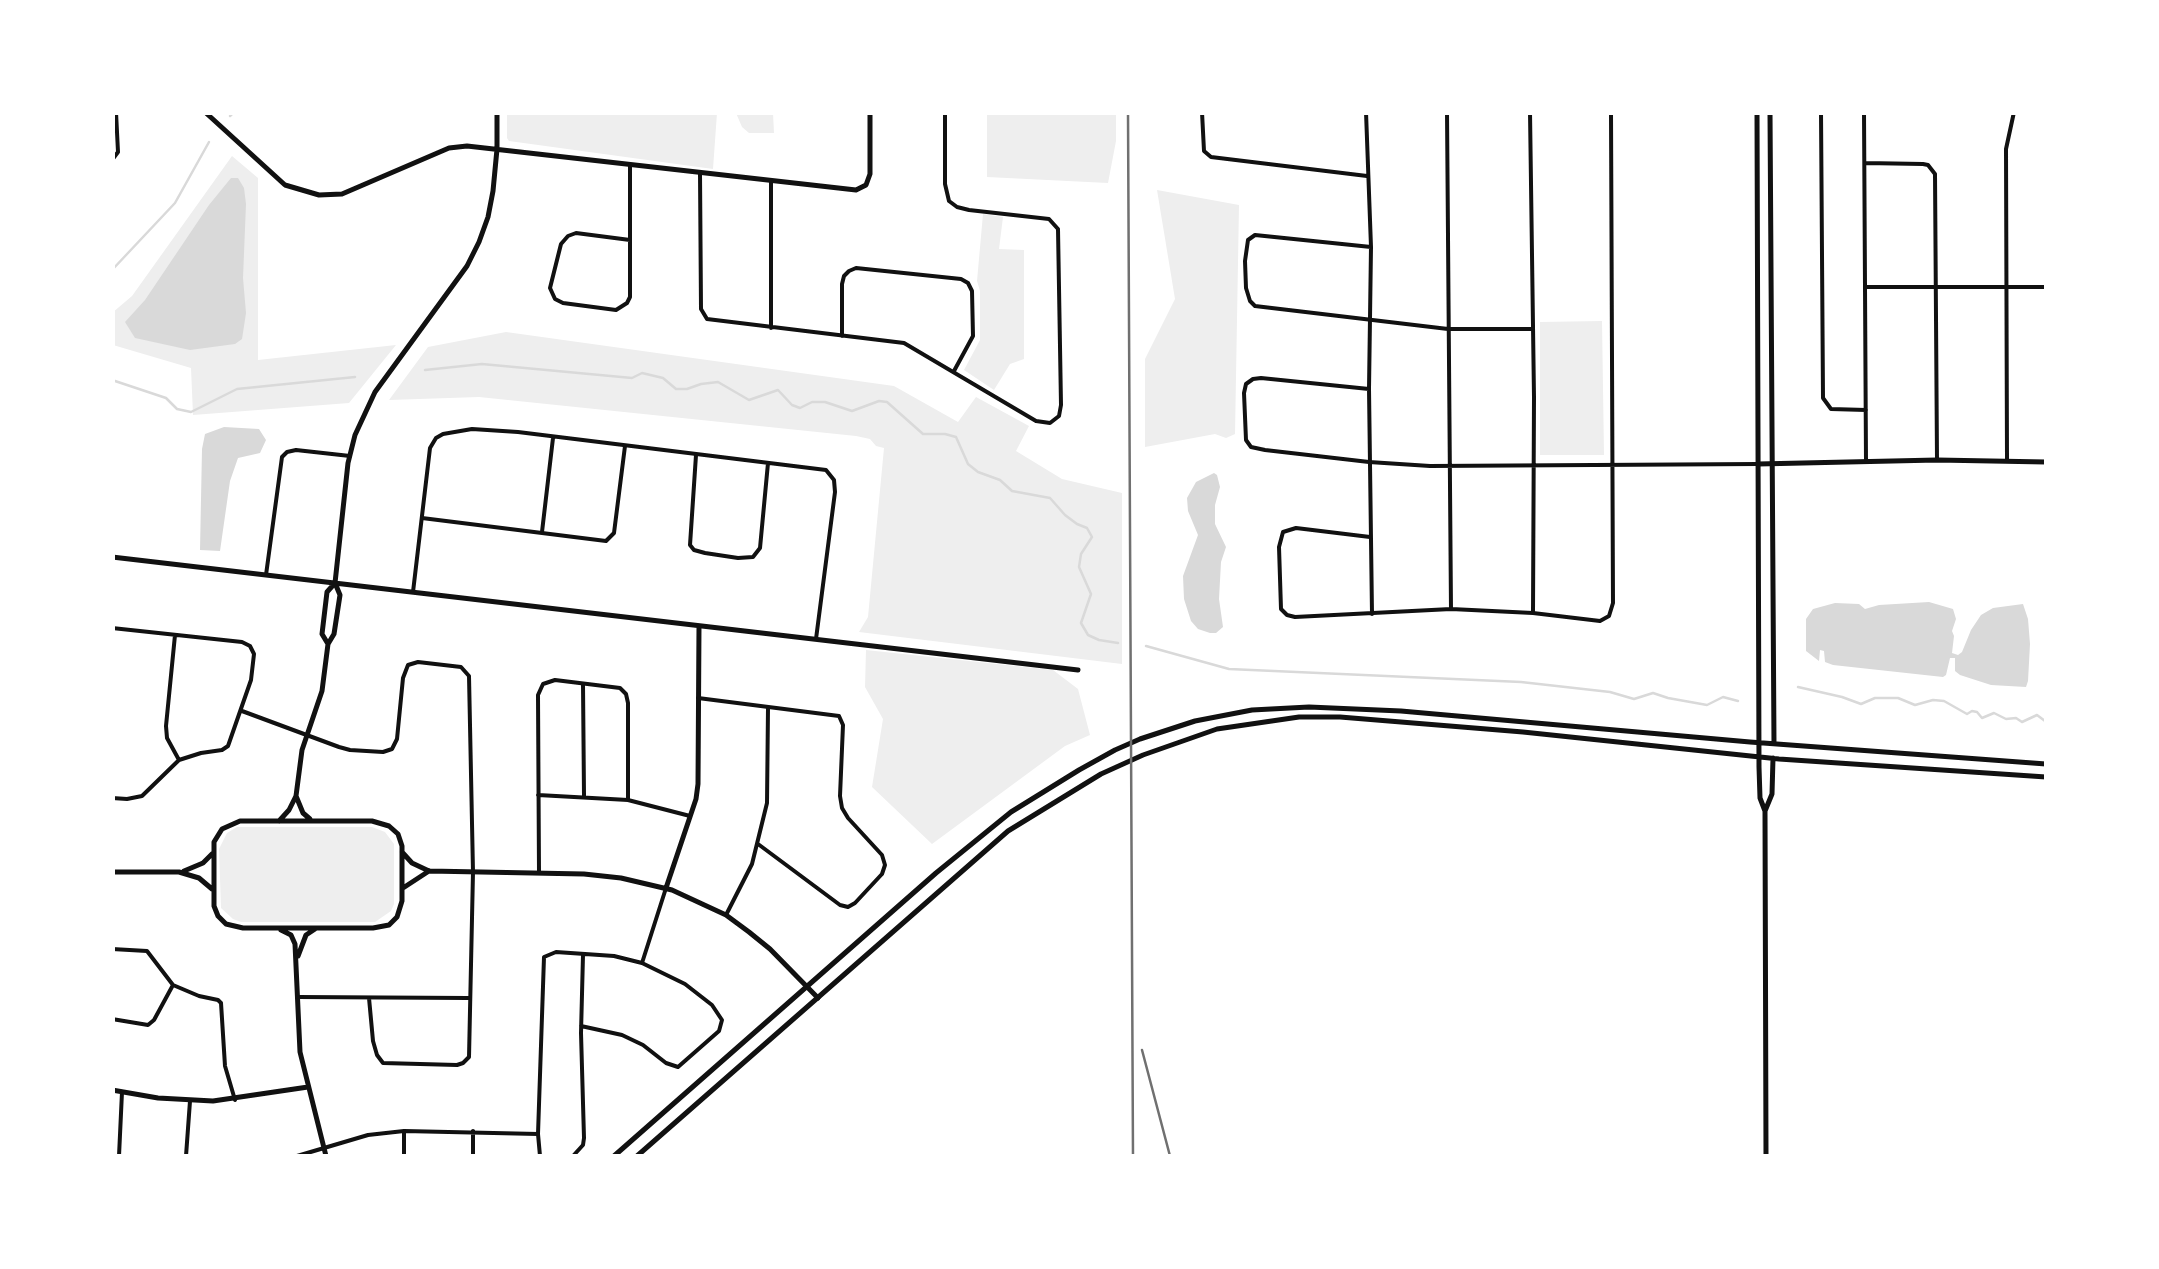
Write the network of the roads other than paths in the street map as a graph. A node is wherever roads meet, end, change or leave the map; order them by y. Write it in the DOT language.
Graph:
graph roads {
  1 [pos="116,112"];
  2 [pos="205,112"];
  3 [pos="497,112"];
  4 [pos="870,112"];
  5 [pos="945,112"];
  6 [pos="1202,112"];
  7 [pos="1366,112"];
  8 [pos="1447,112"];
  9 [pos="1530,112"];
  10 [pos="1611,112"];
  11 [pos="1757,112"];
  12 [pos="1770,112"];
  13 [pos="1821,112"];
  14 [pos="1864,112"];
  15 [pos="2014,112"];
  16 [pos="115,125"];
  17 [pos="498,148"];
  18 [pos="112,160"];
  19 [pos="1864,164"];
  20 [pos="630,165"];
  21 [pos="700,173"];
  22 [pos="1368,176"];
  23 [pos="771,181"];
  24 [pos="630,240"];
  25 [pos="1371,247"];
  26 [pos="2007,286"];
  27 [pos="1865,287"];
  28 [pos="1936,287"];
  29 [pos="2046,287"];
  30 [pos="1370,320"];
  31 [pos="772,328"];
  32 [pos="1448,329"];
  33 [pos="1533,329"];
  34 [pos="842,336"];
  35 [pos="954,371"];
  36 [pos="1369,389"];
  37 [pos="1866,410"];
  38 [pos="553,436"];
  39 [pos="625,446"];
  40 [pos="350,456"];
  41 [pos="696,456"];
  42 [pos="1936,460"];
  43 [pos="1369,462"];
  44 [pos="1866,462"];
  45 [pos="2006,462"];
  46 [pos="2046,462"];
  47 [pos="768,463"];
  48 [pos="1612,464"];
  49 [pos="1758,464"];
  50 [pos="1771,464"];
  51 [pos="1532,465"];
  52 [pos="1450,466"];
  53 [pos="422,518"];
  54 [pos="542,532"];
  55 [pos="1370,537"];
  56 [pos="112,557"];
  57 [pos="266,575"];
  58 [pos="336,583"];
  59 [pos="414,592"];
  60 [pos="1450,610"];
  61 [pos="1533,613"];
  62 [pos="1372,614"];
  63 [pos="699,626"];
  64 [pos="112,628"];
  65 [pos="175,636"];
  66 [pos="816,639"];
  67 [pos="328,644"];
  68 [pos="1078,670"];
  69 [pos="583,684"];
  70 [pos="698,698"];
  71 [pos="768,706"];
  72 [pos="242,710"];
  73 [pos="307,733"];
  74 [pos="1760,743"];
  75 [pos="1774,744"];
  76 [pos="1760,757"];
  77 [pos="1776,759"];
  78 [pos="178,760"];
  79 [pos="2046,764"];
  80 [pos="2046,777"];
  81 [pos="296,796"];
  82 [pos="538,796"];
  83 [pos="584,796"];
  84 [pos="112,798"];
  85 [pos="628,800"];
  86 [pos="1765,811"];
  87 [pos="690,816"];
  88 [pos="278,821"];
  89 [pos="312,821"];
  90 [pos="758,844"];
  91 [pos="214,852"];
  92 [pos="402,852"];
  93 [pos="430,871"];
  94 [pos="112,872"];
  95 [pos="179,872"];
  96 [pos="473,872"];
  97 [pos="539,873"];
  98 [pos="666,888"];
  99 [pos="402,890"];
  100 [pos="214,891"];
  101 [pos="726,915"];
  102 [pos="278,928"];
  103 [pos="316,928"];
  104 [pos="112,948"];
  105 [pos="583,954"];
  106 [pos="297,959"];
  107 [pos="642,963"];
  108 [pos="173,985"];
  109 [pos="807,987"];
  110 [pos="298,998"];
  111 [pos="369,998"];
  112 [pos="469,998"];
  113 [pos="818,998"];
  114 [pos="112,1019"];
  115 [pos="581,1026"];
  116 [pos="308,1088"];
  117 [pos="112,1090"];
  118 [pos="122,1092"];
  119 [pos="235,1100"];
  120 [pos="190,1102"];
  121 [pos="404,1130"];
  122 [pos="473,1130"];
  123 [pos="538,1134"];
  124 [pos="326,1153"];
  125 [pos="119,1156"];
  126 [pos="186,1156"];
  127 [pos="298,1156"];
  128 [pos="404,1156"];
  129 [pos="473,1156"];
  130 [pos="540,1156"];
  131 [pos="573,1156"];
  132 [pos="614,1156"];
  133 [pos="637,1156"];
  134 [pos="1766,1156"];
  1 -- 16 [label="street"];
  2 -- 17 [label="street"];
  3 -- 17 [label="street"];
  4 -- 23 [label="street"];
  5 -- 35 [label="street"];
  6 -- 22 [label="street"];
  7 -- 22 [label="street"];
  8 -- 32 [label="street"];
  9 -- 33 [label="street"];
  10 -- 48 [label="street"];
  11 -- 49 [label="street"];
  12 -- 50 [label="street"];
  13 -- 37 [label="street"];
  14 -- 19 [label="street"];
  15 -- 26 [label="street"];
  16 -- 18 [label="street"];
  17 -- 20 [label="street"];
  17 -- 40 [label="street"];
  19 -- 27 [label="street"];
  19 -- 28 [label="street"];
  20 -- 21 [label="street"];
  20 -- 24 [label="street"];
  21 -- 23 [label="street"];
  21 -- 31 [label="street"];
  22 -- 25 [label="street"];
  23 -- 31 [label="street"];
  24 -- 24 [label="street"];
  25 -- 30 [label="street"];
  25 -- 30 [label="street"];
  26 -- 28 [label="street"];
  26 -- 29 [label="street"];
  26 -- 45 [label="street"];
  27 -- 28 [label="street"];
  27 -- 37 [label="street"];
  28 -- 42 [label="street"];
  30 -- 32 [label="street"];
  30 -- 36 [label="street"];
  31 -- 34 [label="street"];
  32 -- 33 [label="street"];
  32 -- 52 [label="street"];
  33 -- 51 [label="street"];
  34 -- 35 [label="street"];
  34 -- 35 [label="street"];
  36 -- 43 [label="street"];
  36 -- 43 [label="street"];
  37 -- 44 [label="street"];
  38 -- 39 [label="street"];
  38 -- 53 [label="street"];
  38 -- 54 [label="street"];
  39 -- 41 [label="street"];
  39 -- 54 [label="street"];
  40 -- 57 [label="street"];
  40 -- 58 [label="street"];
  41 -- 47 [label="street"];
  41 -- 47 [label="street"];
  42 -- 44 [label="street"];
  42 -- 45 [label="street"];
  43 -- 52 [label="street"];
  43 -- 55 [label="street"];
  44 -- 50 [label="street"];
  45 -- 46 [label="street"];
  47 -- 66 [label="street"];
  48 -- 49 [label="street"];
  48 -- 51 [label="street"];
  48 -- 61 [label="street"];
  49 -- 50 [label="street"];
  49 -- 74 [label="street"];
  50 -- 75 [label="street"];
  51 -- 52 [label="street"];
  51 -- 61 [label="street"];
  52 -- 60 [label="street"];
  53 -- 54 [label="street"];
  53 -- 59 [label="street"];
  55 -- 62 [label="street"];
  55 -- 62 [label="street"];
  56 -- 57 [label="street"];
  57 -- 58 [label="street"];
  58 -- 59 [label="street"];
  58 -- 67 [label="street"];
  58 -- 67 [label="street"];
  59 -- 63 [label="street"];
  60 -- 61 [label="street"];
  60 -- 62 [label="street"];
  63 -- 66 [label="street"];
  63 -- 70 [label="street"];
  64 -- 65 [label="street"];
  65 -- 72 [label="street"];
  65 -- 78 [label="street"];
  66 -- 68 [label="street"];
  67 -- 73 [label="street"];
  69 -- 82 [label="street"];
  69 -- 83 [label="street"];
  69 -- 85 [label="street"];
  70 -- 71 [label="street"];
  70 -- 87 [label="street"];
  71 -- 90 [label="street"];
  71 -- 90 [label="street"];
  72 -- 73 [label="street"];
  72 -- 78 [label="street"];
  73 -- 81 [label="street"];
  73 -- 96 [label="street"];
  74 -- 75 [label="street"];
  74 -- 76 [label="street"];
  74 -- 109 [label="street"];
  75 -- 77 [label="street"];
  75 -- 79 [label="street"];
  76 -- 77 [label="street"];
  76 -- 86 [label="street"];
  76 -- 113 [label="street"];
  77 -- 80 [label="street"];
  77 -- 86 [label="street"];
  78 -- 84 [label="street"];
  81 -- 88 [label="street"];
  81 -- 89 [label="street"];
  82 -- 83 [label="street"];
  82 -- 97 [label="street"];
  83 -- 85 [label="street"];
  85 -- 87 [label="street"];
  86 -- 134 [label="street"];
  87 -- 98 [label="street"];
  88 -- 89 [label="street"];
  88 -- 91 [label="street"];
  89 -- 92 [label="street"];
  90 -- 101 [label="street"];
  91 -- 95 [label="street"];
  91 -- 100 [label="street"];
  92 -- 93 [label="street"];
  92 -- 99 [label="street"];
  93 -- 96 [label="street"];
  93 -- 99 [label="street"];
  94 -- 95 [label="street"];
  95 -- 100 [label="street"];
  96 -- 97 [label="street"];
  96 -- 112 [label="street"];
  97 -- 98 [label="street"];
  98 -- 101 [label="street"];
  98 -- 107 [label="street"];
  99 -- 103 [label="street"];
  100 -- 102 [label="street"];
  101 -- 109 [label="street"];
  102 -- 103 [label="street"];
  102 -- 106 [label="street"];
  103 -- 106 [label="street"];
  104 -- 108 [label="street"];
  105 -- 107 [label="street"];
  105 -- 115 [label="street"];
  105 -- 123 [label="street"];
  106 -- 110 [label="street"];
  107 -- 115 [label="street"];
  108 -- 114 [label="street"];
  108 -- 119 [label="street"];
  109 -- 113 [label="street"];
  109 -- 132 [label="street"];
  110 -- 111 [label="street"];
  110 -- 116 [label="street"];
  111 -- 112 [label="street"];
  111 -- 112 [label="street"];
  113 -- 133 [label="street"];
  115 -- 131 [label="street"];
  116 -- 119 [label="street"];
  116 -- 124 [label="street"];
  117 -- 118 [label="street"];
  118 -- 120 [label="street"];
  118 -- 125 [label="street"];
  119 -- 120 [label="street"];
  120 -- 126 [label="street"];
  121 -- 122 [label="street"];
  121 -- 124 [label="street"];
  121 -- 128 [label="street"];
  122 -- 123 [label="street"];
  122 -- 129 [label="street"];
  123 -- 130 [label="street"];
  124 -- 127 [label="street"];
}
